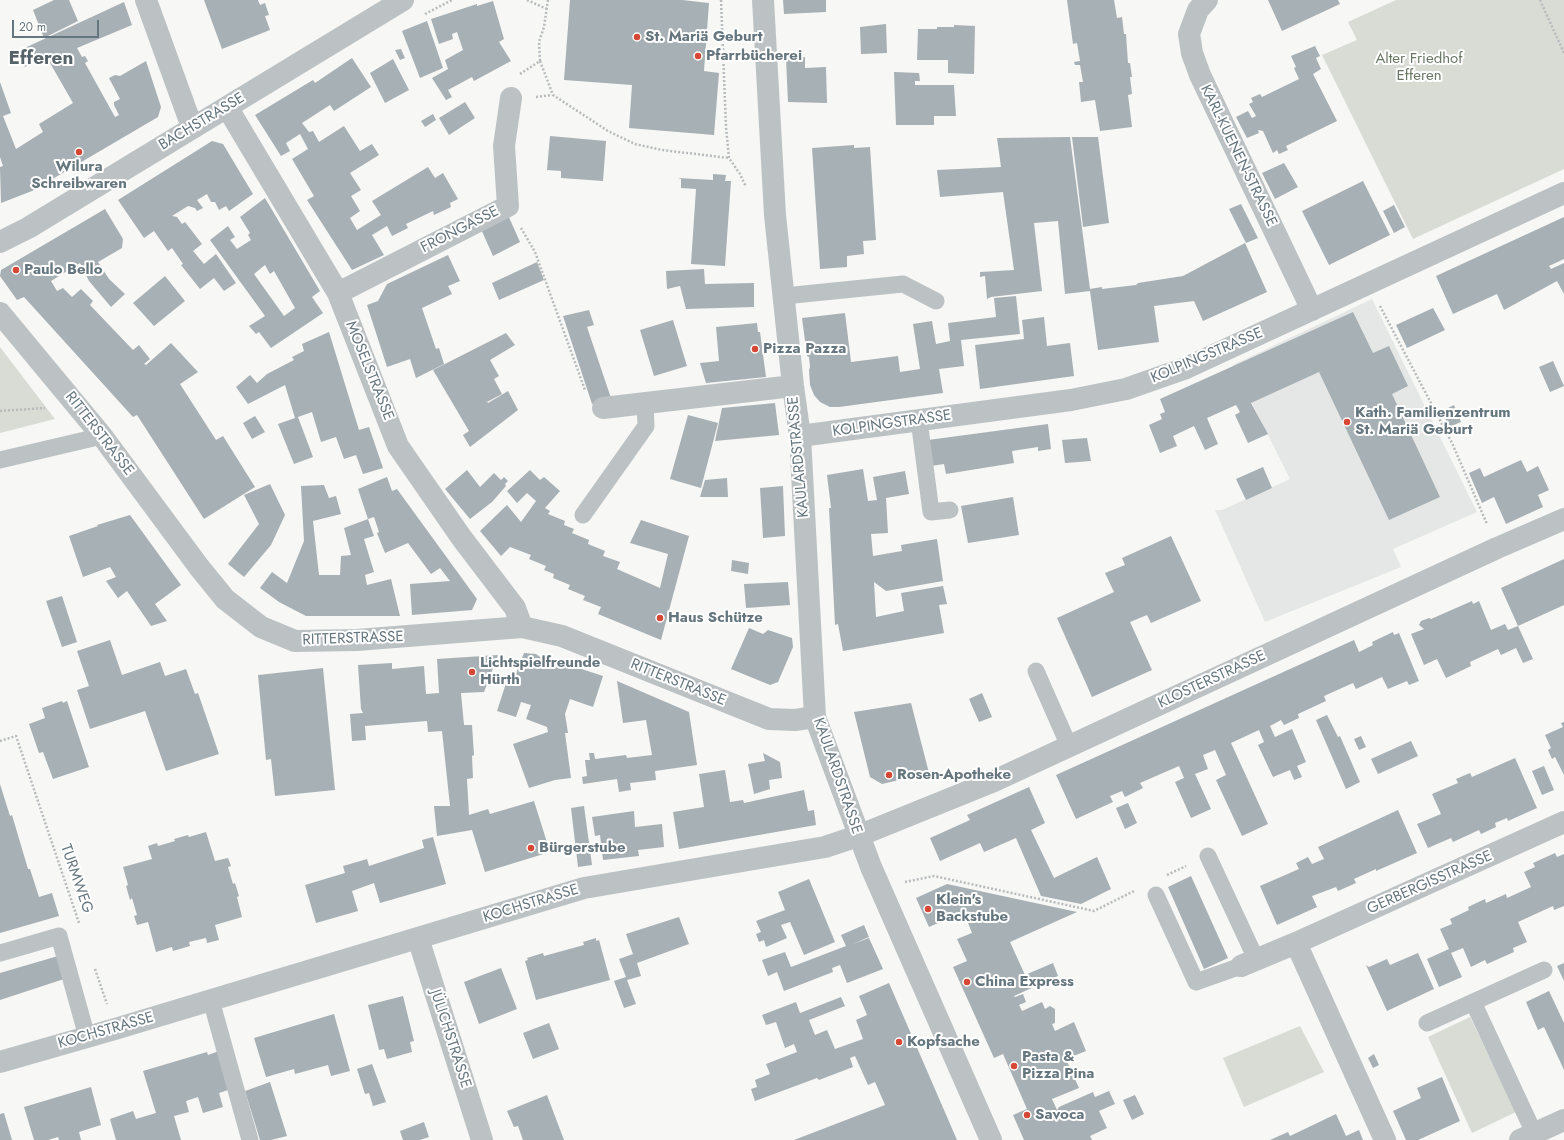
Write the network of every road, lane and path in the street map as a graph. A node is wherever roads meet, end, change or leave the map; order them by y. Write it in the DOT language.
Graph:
graph roads {
  1 [pos="146,0"];
  2 [pos="403,0"];
  3 [pos="527,0"];
  4 [pos="548,0"];
  5 [pos="721,0"];
  6 [pos="763,0"];
  7 [pos="1207,0"];
  8 [pos="1540,0"];
  9 [pos="547,9"];
  10 [pos="1564,53"];
  11 [pos="540,61"];
  12 [pos="511,98"];
  13 [pos="227,107"];
  14 [pos="194,126"];
  15 [pos="729,158"];
  16 [pos="747,189"];
  17 [pos="1564,193"];
  18 [pos="508,206"];
  19 [pos="0,242"];
  20 [pos="1368,285"];
  21 [pos="338,293"];
  22 [pos="784,296"];
  23 [pos="936,301"];
  24 [pos="1312,310"];
  25 [pos="0,313"];
  26 [pos="793,386"];
  27 [pos="73,400"];
  28 [pos="645,403"];
  29 [pos="603,408"];
  30 [pos="0,411"];
  31 [pos="919,420"];
  32 [pos="102,436"];
  33 [pos="800,436"];
  34 [pos="0,460"];
  35 [pos="950,510"];
  36 [pos="583,515"];
  37 [pos="1564,519"];
  38 [pos="1497,548"];
  39 [pos="522,627"];
  40 [pos="1036,671"];
  41 [pos="815,717"];
  42 [pos="0,741"];
  43 [pos="1069,746"];
  44 [pos="1564,822"];
  45 [pos="858,836"];
  46 [pos="1208,856"];
  47 [pos="1165,876"];
  48 [pos="879,887"];
  49 [pos="1136,890"];
  50 [pos="1156,895"];
  51 [pos="80,925"];
  52 [pos="418,938"];
  53 [pos="1296,943"];
  54 [pos="0,953"];
  55 [pos="93,962"];
  56 [pos="1248,962"];
  57 [pos="1544,970"];
  58 [pos="211,1000"];
  59 [pos="1473,1002"];
  60 [pos="1427,1023"];
  61 [pos="115,1029"];
  62 [pos="88,1037"];
  63 [pos="0,1062"];
  64 [pos="1564,1120"];
  65 [pos="1527,1137"];
  66 [pos="250,1140"];
  67 [pos="482,1140"];
  68 [pos="991,1140"];
  69 [pos="1385,1140"];
  1 -- 14 [label="street"];
  2 -- 13 [label="street, BACHSTRASSE"];
  3 -- 9 [label="path"];
  4 -- 9 [label="path"];
  5 -- 15 [label="path"];
  6 -- 22 [label="street, KAULARDSTRASSE"];
  7 -- 24 [label="street, KARL-KUENEN-STRASSE"];
  8 -- 10 [label="path"];
  9 -- 11 [label="path"];
  11 -- 12 [label="path"];
  11 -- 15 [label="path"];
  12 -- 18 [label="street, FRONGASSE"];
  13 -- 14 [label="street, BACHSTRASSE"];
  13 -- 21 [label="street, MOSELSTRASSE"];
  14 -- 19 [label="street, BACHSTRASSE"];
  15 -- 16 [label="path"];
  17 -- 20 [label="street, KOLPINGSTRASSE"];
  18 -- 21 [label="street, FRONGASSE"];
  18 -- 29 [label="path"];
  20 -- 24 [label="street, KOLPINGSTRASSE"];
  20 -- 38 [label="path"];
  21 -- 39 [label="street, MOSELSTRASSE"];
  22 -- 23 [label="lane"];
  22 -- 26 [label="street, KAULARDSTRASSE"];
  24 -- 31 [label="street, KOLPINGSTRASSE"];
  25 -- 27 [label="street, RITTERSTRASSE"];
  26 -- 28 [label="street, KAULARDSTRASSE"];
  26 -- 33 [label="street, KAULARDSTRASSE"];
  27 -- 30 [label="path"];
  27 -- 32 [label="street, RITTERSTRASSE"];
  28 -- 29 [label="street, KAULARDSTRASSE"];
  28 -- 36 [label="lane"];
  31 -- 33 [label="street, KOLPINGSTRASSE"];
  31 -- 35 [label="lane"];
  32 -- 34 [label="lane"];
  32 -- 39 [label="street, RITTERSTRASSE"];
  33 -- 41 [label="street, KAULARDSTRASSE"];
  37 -- 38 [label="street, KLOSTERSTRASSE"];
  38 -- 43 [label="street, KLOSTERSTRASSE"];
  39 -- 41 [label="street, RITTERSTRASSE"];
  40 -- 43 [label="lane"];
  41 -- 45 [label="street, KAULARDSTRASSE"];
  42 -- 51 [label="path, TURMWEG"];
  43 -- 45 [label="street, KLOSTERSTRASSE"];
  44 -- 53 [label="street, GERBERGISSTRASSE"];
  45 -- 48 [label="street, KAULARDSTRASSE"];
  45 -- 52 [label="street, KOCHSTRASSE"];
  46 -- 47 [label="path"];
  46 -- 56 [label="lane"];
  48 -- 49 [label="path"];
  48 -- 68 [label="street, KAULARDSTRASSE"];
  50 -- 56 [label="lane"];
  52 -- 58 [label="street, KOCHSTRASSE"];
  52 -- 67 [label="street, JÜLICHSTRASSE"];
  53 -- 56 [label="street, GERBERGISSTRASSE"];
  53 -- 69 [label="street"];
  54 -- 62 [label="lane"];
  55 -- 61 [label="path"];
  57 -- 59 [label="lane"];
  58 -- 61 [label="street, KOCHSTRASSE"];
  58 -- 66 [label="lane"];
  59 -- 60 [label="lane"];
  59 -- 65 [label="lane"];
  61 -- 62 [label="street, KOCHSTRASSE"];
  62 -- 63 [label="street, KOCHSTRASSE"];
  64 -- 65 [label="street"];
}
